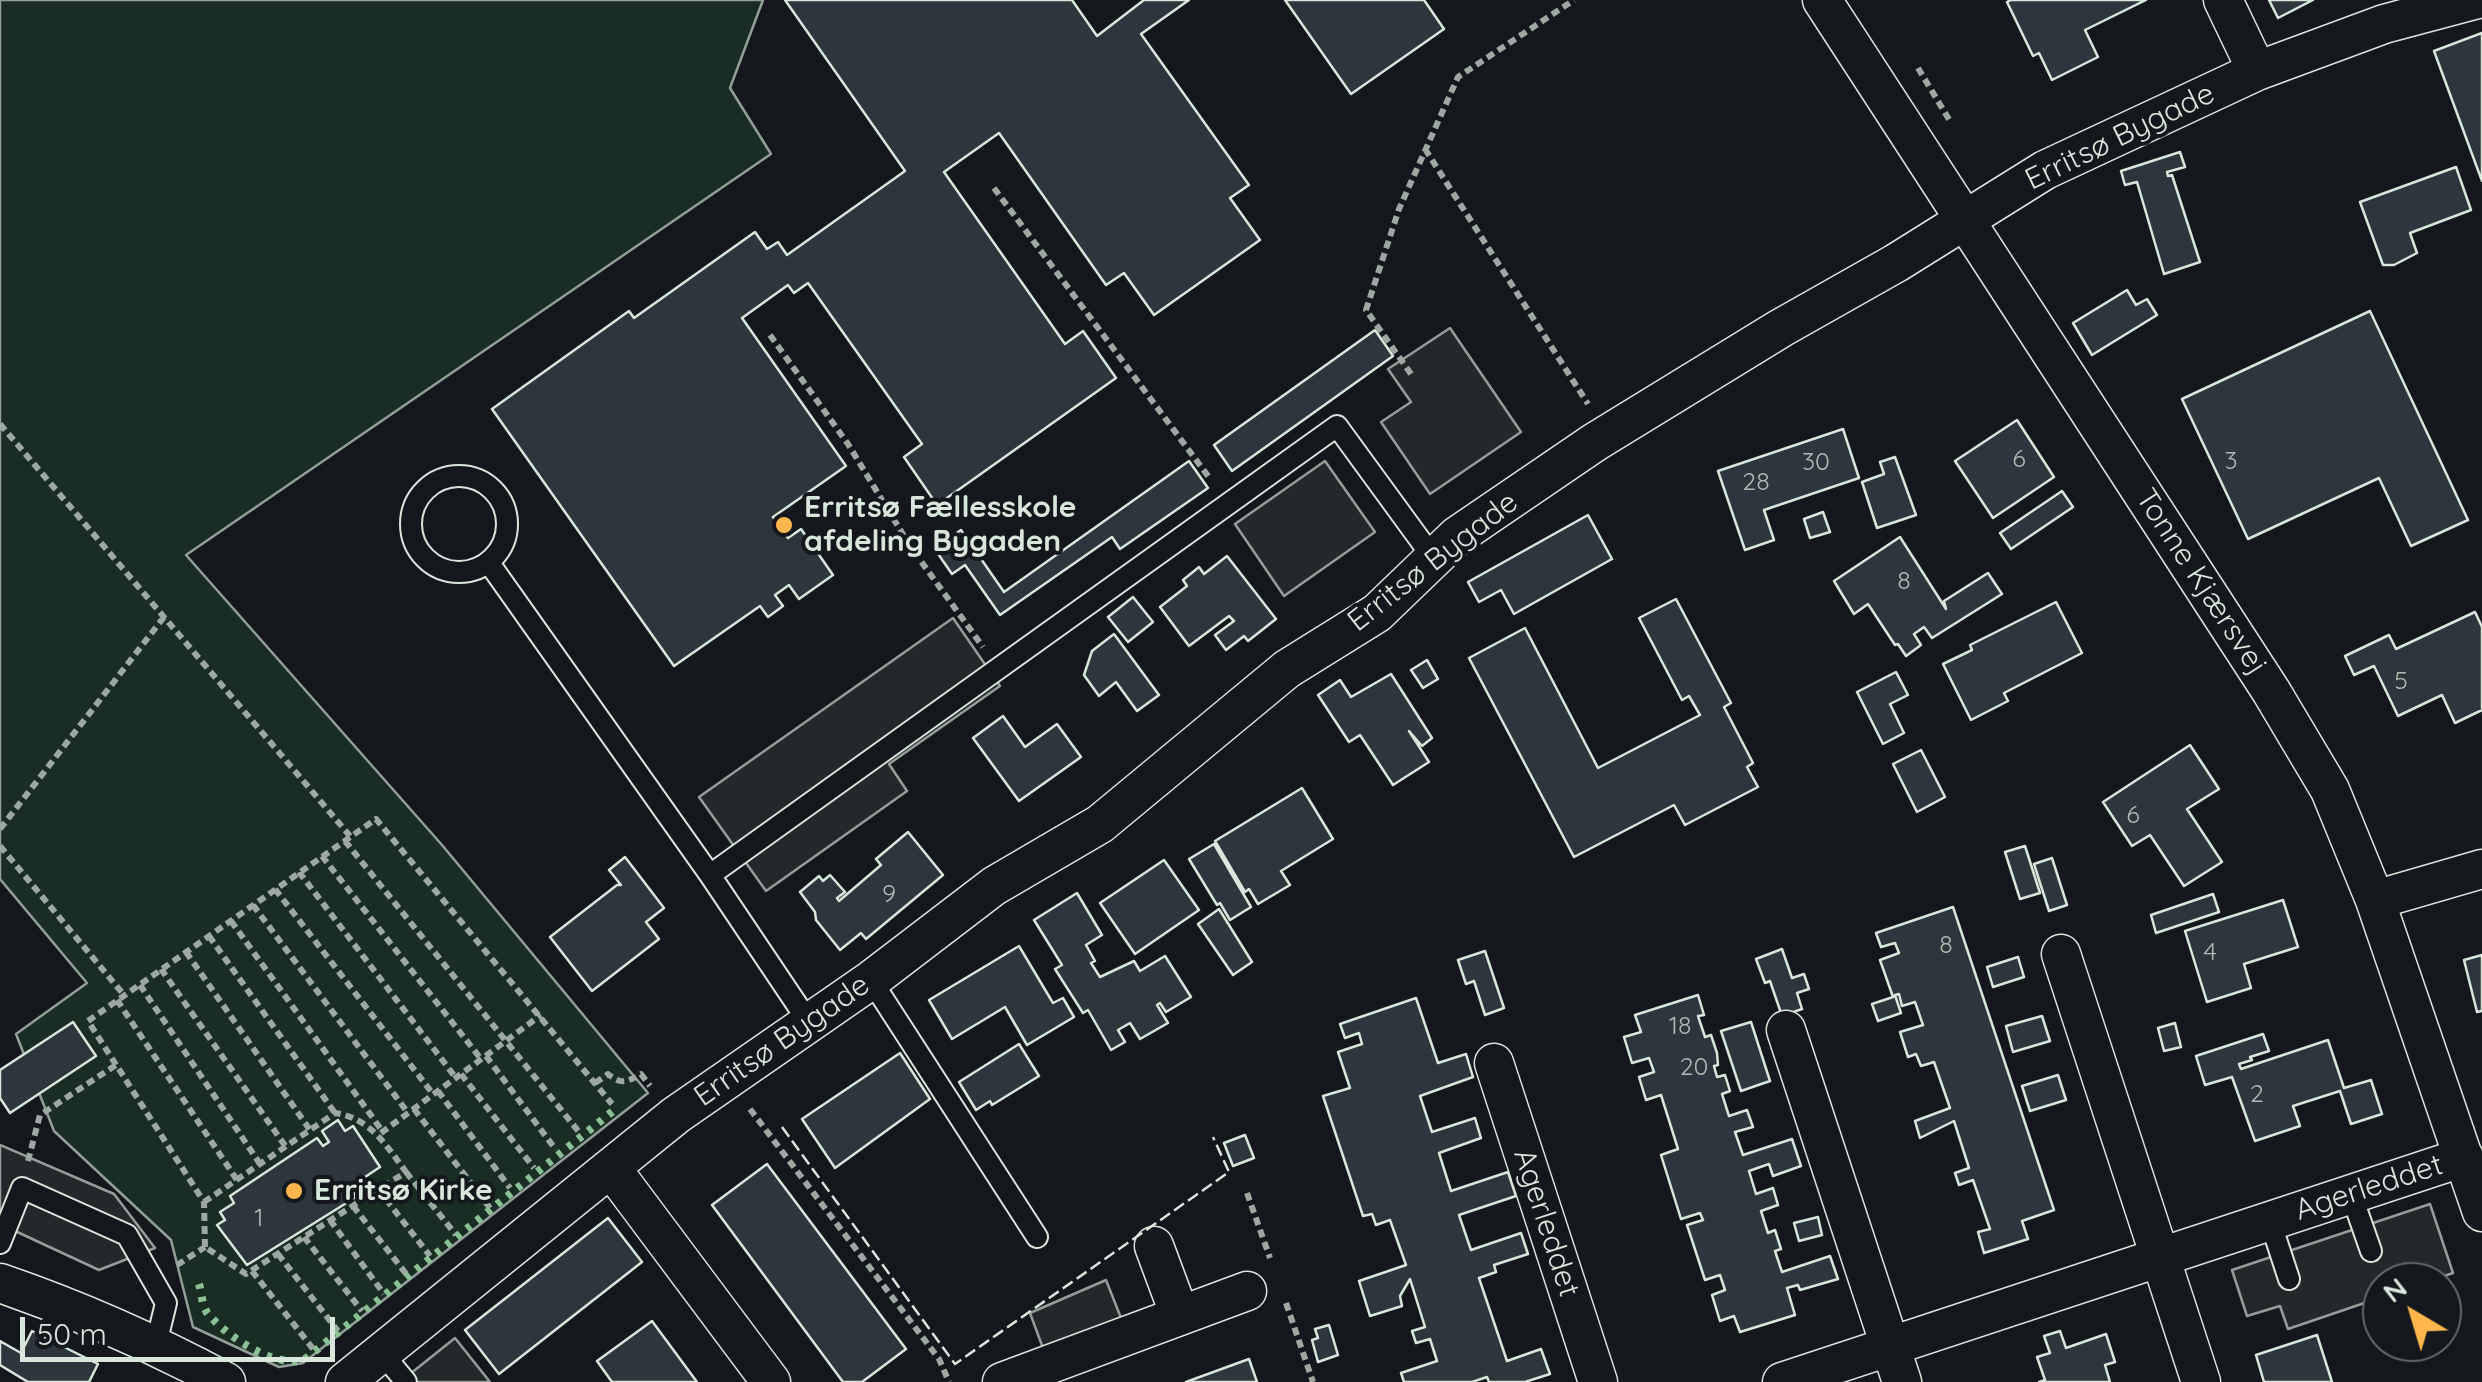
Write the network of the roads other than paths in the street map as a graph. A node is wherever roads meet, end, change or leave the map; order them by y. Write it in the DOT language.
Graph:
graph roads {
  1 [pos="1822,0"];
  2 [pos="2223,0"];
  3 [pos="2474,0"];
  4 [pos="2258,70"];
  5 [pos="1966,218"];
  6 [pos="1434,559"];
  7 [pos="489,563"];
  8 [pos="2482,869"];
  9 [pos="710,875"];
  10 [pos="2375,900"];
  11 [pos="2061,954"];
  12 [pos="872,980"];
  13 [pos="808,1022"];
  14 [pos="1786,1030"];
  15 [pos="1494,1064"];
  16 [pos="2464,1157"];
  17 [pos="611,1168"];
  18 [pos="2351,1194"];
  19 [pos="2482,1212"];
  20 [pos="2270,1221"];
  21 [pos="1037,1237"];
  22 [pos="0,1243"];
  23 [pos="1154,1246"];
  24 [pos="2371,1251"];
  25 [pos="2160,1257"];
  26 [pos="2290,1279"];
  27 [pos="0,1283"];
  28 [pos="1248,1291"];
  29 [pos="1180,1316"];
  30 [pos="156,1344"];
  31 [pos="382,1352"];
  32 [pos="1896,1364"];
  33 [pos="226,1382"];
  34 [pos="345,1382"];
  35 [pos="406,1382"];
  36 [pos="771,1382"];
  37 [pos="1002,1382"];
  38 [pos="1598,1382"];
  39 [pos="1782,1382"];
  40 [pos="2201,1382"];
  1 -- 5 [label="street, Tonne Kjærsvej"];
  2 -- 4 [label="street"];
  3 -- 4 [label="street, Erritsø Bygade"];
  4 -- 5 [label="street, Erritsø Bygade"];
  5 -- 6 [label="street, Erritsø Bygade"];
  5 -- 10 [label="street, Tonne Kjærsvej"];
  6 -- 9 [label="lane"];
  6 -- 12 [label="street, Erritsø Bygade"];
  7 -- 7 [label="lane"];
  7 -- 9 [label="lane"];
  8 -- 10 [label="street"];
  9 -- 13 [label="lane"];
  10 -- 16 [label="street, Tonne Kjærsvej"];
  11 -- 25 [label="street"];
  12 -- 13 [label="street, Erritsø Bygade"];
  12 -- 21 [label="lane"];
  13 -- 17 [label="street, Erritsø Bygade"];
  14 -- 32 [label="street"];
  15 -- 38 [label="street, Agerleddet"];
  16 -- 18 [label="street, Agerleddet"];
  16 -- 19 [label="street, Tonne Kjærsvej"];
  17 -- 31 [label="street, Erritsø Bygade"];
  17 -- 36 [label="street"];
  18 -- 20 [label="street, Agerleddet"];
  18 -- 24 [label="lane"];
  20 -- 25 [label="street, Agerleddet"];
  20 -- 26 [label="lane"];
  22 -- 30 [label="lane"];
  23 -- 29 [label="street"];
  25 -- 32 [label="street, Agerleddet"];
  25 -- 40 [label="street"];
  27 -- 30 [label="street"];
  28 -- 29 [label="street"];
  29 -- 37 [label="street"];
  30 -- 33 [label="street"];
  31 -- 34 [label="street, Erritsø Bygade"];
  31 -- 35 [label="lane"];
  32 -- 39 [label="street, Agerleddet"];
}
